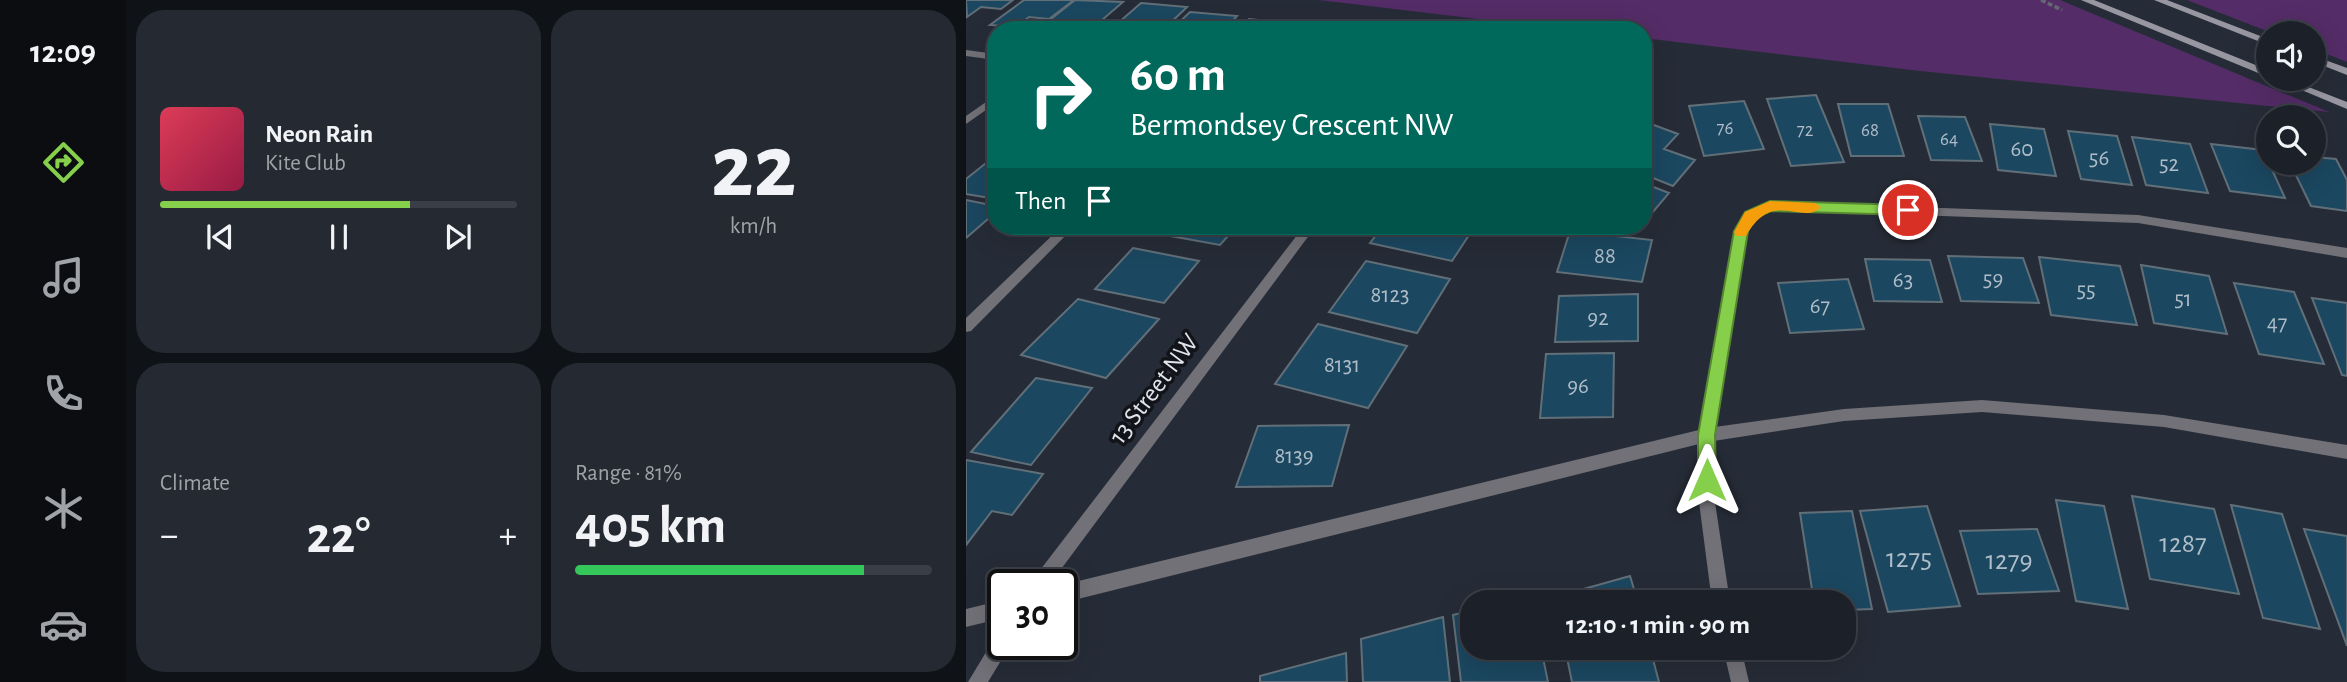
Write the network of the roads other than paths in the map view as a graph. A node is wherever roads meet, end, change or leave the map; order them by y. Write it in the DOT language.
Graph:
graph roads {
  1 [pos="2086,0"];
  2 [pos="2159,0"];
  3 [pos="2256,37"];
  4 [pos="966,53"];
  5 [pos="987,56"];
  6 [pos="2326,64"];
  7 [pos="2256,69"];
  8 [pos="2347,72"];
  9 [pos="2310,91"];
  10 [pos="987,105"];
  11 [pos="2347,106"];
  12 [pos="966,121"];
  13 [pos="1060,235"];
  14 [pos="1303,235"];
  15 [pos="2347,253"];
  16 [pos="966,327"];
  17 [pos="1707,435"];
  18 [pos="2347,452"];
  19 [pos="1051,569"];
  20 [pos="1078,590"];
  21 [pos="1719,590"];
  22 [pos="987,613"];
  23 [pos="966,618"];
  24 [pos="991,660"];
  25 [pos="1735,660"];
  26 [pos="977,682"];
  27 [pos="1740,682"];
  1 -- 7 [label="main road"];
  2 -- 3 [label="main road"];
  4 -- 5 [label="street"];
  6 -- 8 [label="main road"];
  9 -- 11 [label="main road"];
  10 -- 12 [label="street"];
  13 -- 16 [label="street"];
  14 -- 19 [label="street, 13 Street NW"];
  15 -- 17 [label="street"];
  17 -- 18 [label="street"];
  17 -- 20 [label="street"];
  17 -- 21 [label="street"];
  22 -- 23 [label="street"];
  24 -- 26 [label="street"];
  25 -- 27 [label="street"];
}
